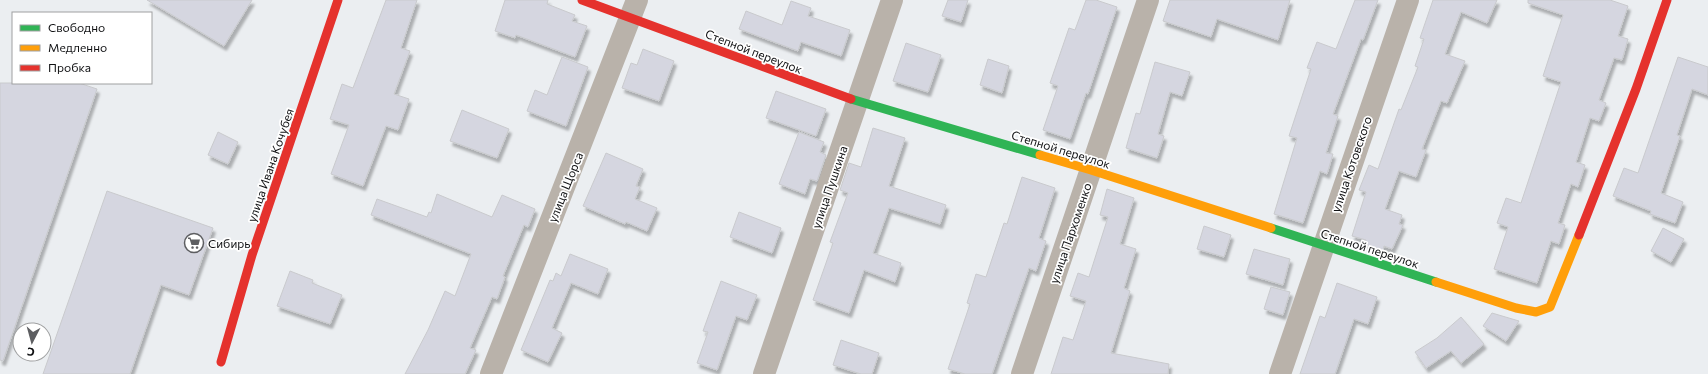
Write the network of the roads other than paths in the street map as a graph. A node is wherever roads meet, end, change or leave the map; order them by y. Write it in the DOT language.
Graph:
graph roads {
  1 [pos="338,0"];
  2 [pos="582,0"];
  3 [pos="892,0"];
  4 [pos="1148,0"];
  5 [pos="1408,0"];
  6 [pos="1667,0"];
  7 [pos="635,9"];
  8 [pos="858,102"];
  9 [pos="1091,170"];
  10 [pos="1323,246"];
  11 [pos="220,370"];
  12 [pos="491,374"];
  13 [pos="764,374"];
  14 [pos="1022,374"];
  15 [pos="1280,374"];
  1 -- 11 [label="street, улица Ивана Кочубея"];
  2 -- 7 [label="street, Степной переулок"];
  3 -- 8 [label="street, улица Пушкина"];
  4 -- 9 [label="street, улица Пархоменко"];
  5 -- 10 [label="street, улица Котовского"];
  6 -- 10 [label="street, Степной переулок"];
  7 -- 8 [label="street, Степной переулок"];
  7 -- 12 [label="street, улица Щорса"];
  8 -- 9 [label="street, Степной переулок"];
  8 -- 13 [label="street, улица Пушкина"];
  9 -- 10 [label="street, Степной переулок"];
  9 -- 14 [label="street, улица Пархоменко"];
  10 -- 15 [label="street, улица Котовского"];
}
